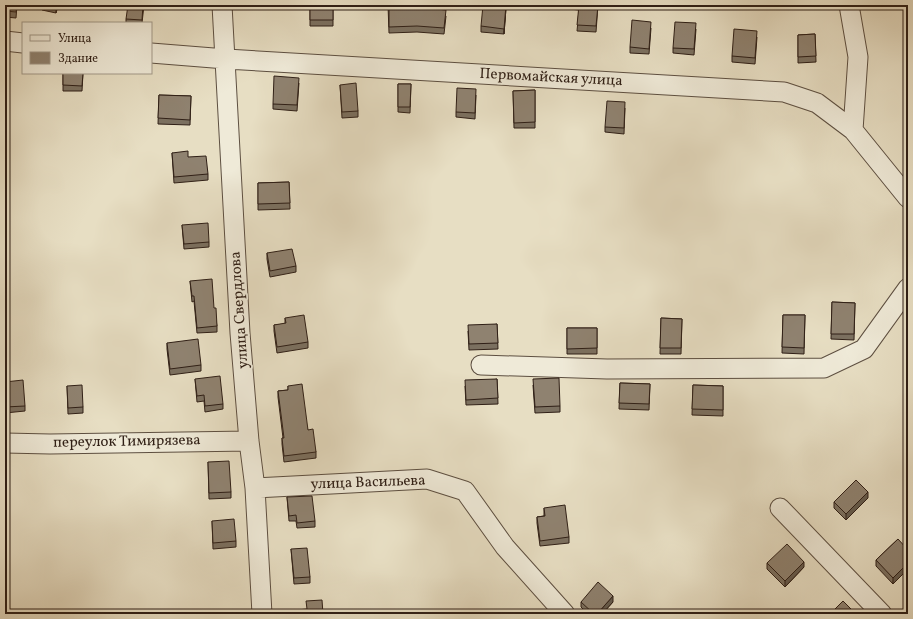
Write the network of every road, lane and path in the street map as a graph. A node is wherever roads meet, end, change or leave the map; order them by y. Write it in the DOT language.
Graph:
graph roads {
  1 [pos="222,5"];
  2 [pos="849,5"];
  3 [pos="5,42"];
  4 [pos="22,43"];
  5 [pos="152,53"];
  6 [pos="226,59"];
  7 [pos="853,130"];
  8 [pos="908,198"];
  9 [pos="908,288"];
  10 [pos="482,365"];
  11 [pos="249,440"];
  12 [pos="5,443"];
  13 [pos="255,488"];
  14 [pos="780,508"];
  15 [pos="262,614"];
  16 [pos="565,614"];
  17 [pos="882,614"];
  1 -- 6 [label="street, улица Свердлова"];
  2 -- 7 [label="street"];
  3 -- 4 [label="street"];
  5 -- 6 [label="street, Первомайская улица"];
  6 -- 7 [label="street, Первомайская улица"];
  6 -- 11 [label="street, улица Свердлова"];
  7 -- 8 [label="street, Первомайская улица"];
  9 -- 10 [label="street"];
  11 -- 12 [label="street, переулок Тимирязева"];
  11 -- 13 [label="street, улица Свердлова"];
  13 -- 15 [label="street, улица Свердлова"];
  13 -- 16 [label="street, улица Васильева"];
  14 -- 17 [label="street"];
}
